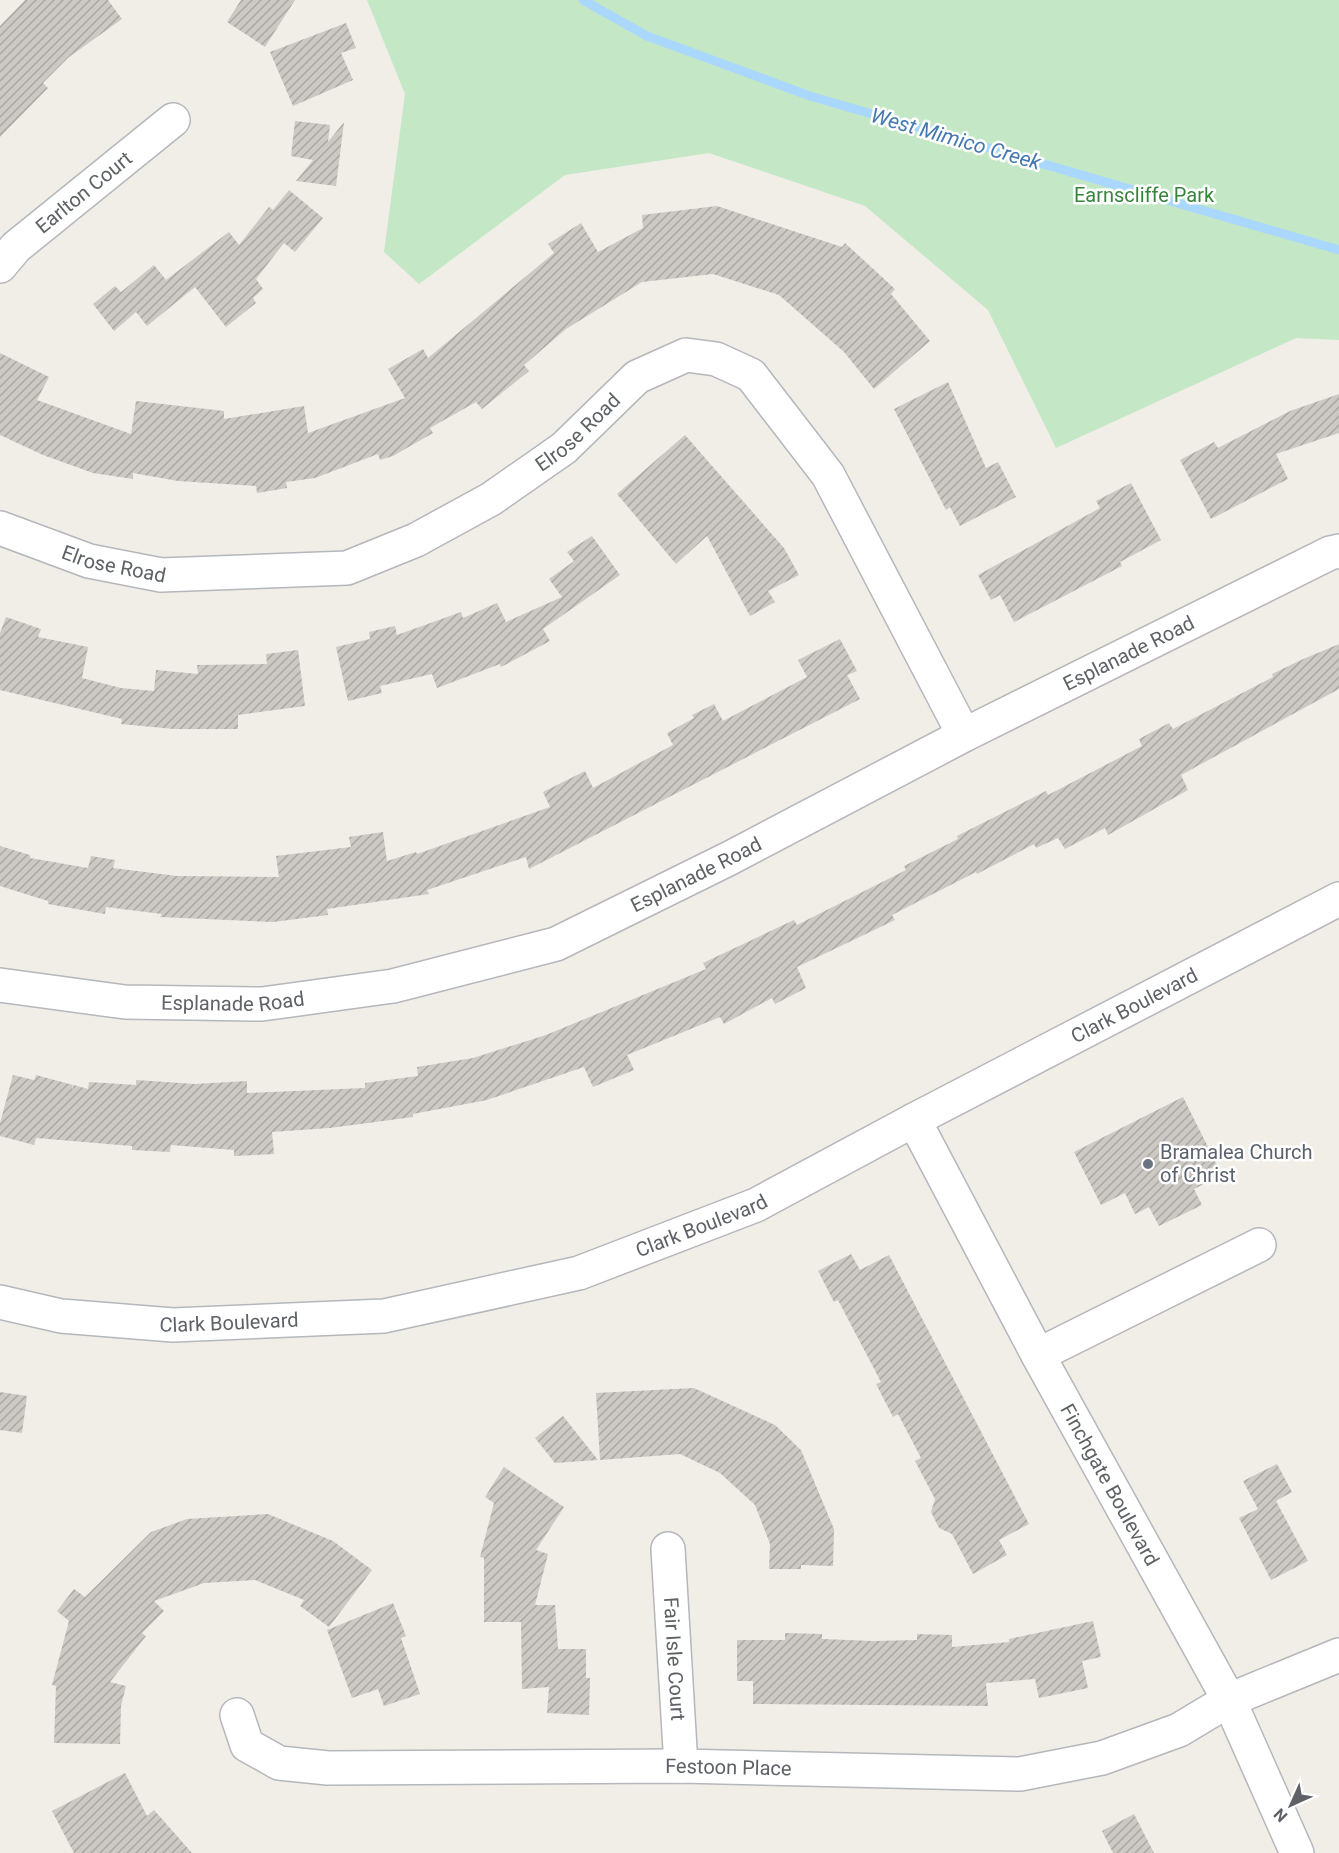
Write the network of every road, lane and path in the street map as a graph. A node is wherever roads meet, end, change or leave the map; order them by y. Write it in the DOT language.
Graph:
graph roads {
  1 [pos="173,120"];
  2 [pos="0,266"];
  3 [pos="0,528"];
  4 [pos="1339,551"];
  5 [pos="964,735"];
  6 [pos="1339,899"];
  7 [pos="0,985"];
  8 [pos="914,1120"];
  9 [pos="1259,1245"];
  10 [pos="0,1302"];
  11 [pos="1038,1355"];
  12 [pos="668,1549"];
  13 [pos="1339,1655"];
  14 [pos="1229,1700"];
  15 [pos="237,1715"];
  16 [pos="681,1766"];
  17 [pos="1297,1853"];
  1 -- 2 [label="street, Earlton Court"];
  3 -- 5 [label="street, Elrose Road"];
  4 -- 5 [label="street, Esplanade Road"];
  5 -- 7 [label="street, Esplanade Road"];
  6 -- 8 [label="street, Clark Boulevard"];
  8 -- 10 [label="street, Clark Boulevard"];
  8 -- 11 [label="street, Finchgate Boulevard"];
  9 -- 11 [label="street"];
  11 -- 14 [label="street, Finchgate Boulevard"];
  12 -- 16 [label="street, Fair Isle Court"];
  13 -- 14 [label="street, Festoon Place"];
  14 -- 16 [label="street, Festoon Place"];
  14 -- 17 [label="street, Finchgate Boulevard"];
  15 -- 16 [label="street, Festoon Place"];
}
